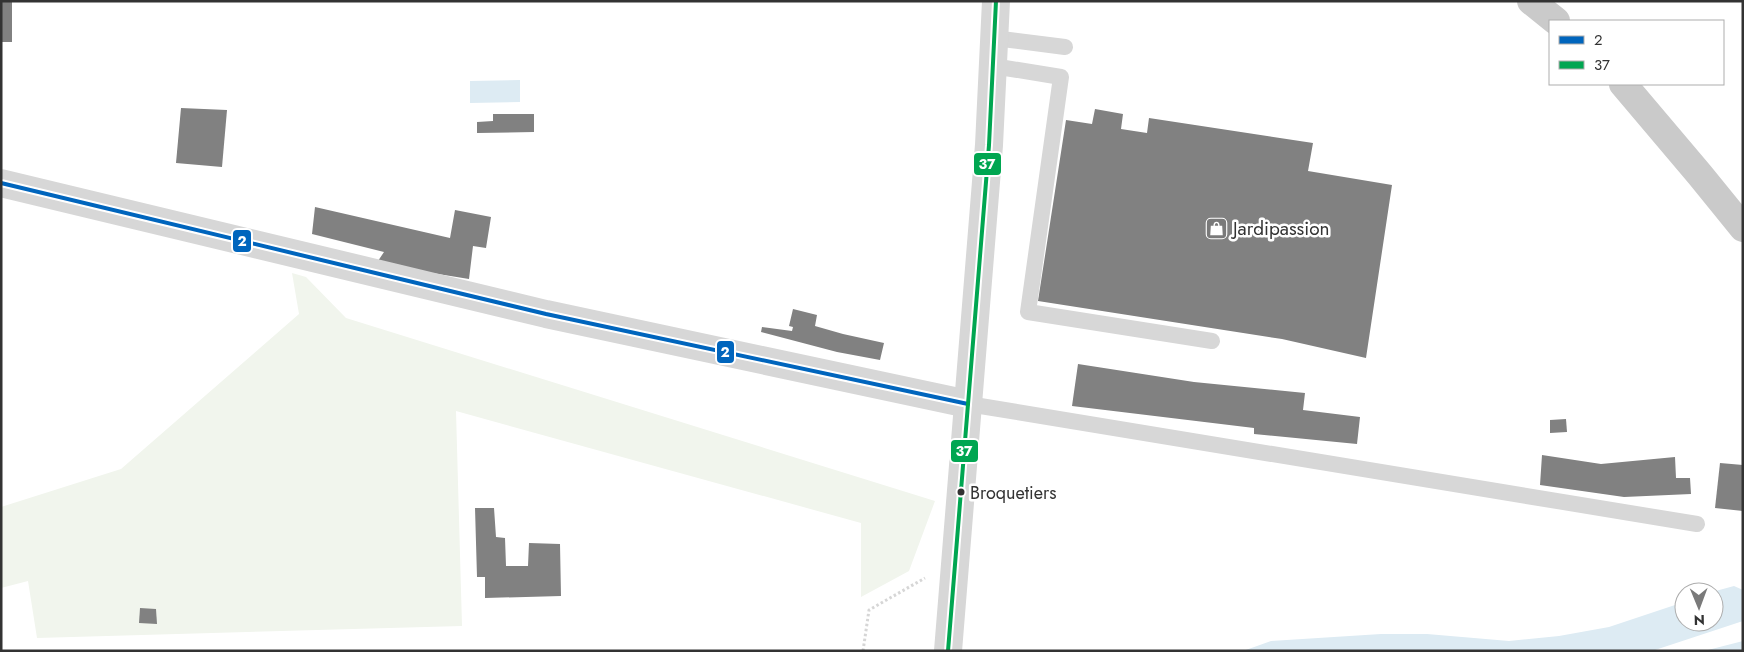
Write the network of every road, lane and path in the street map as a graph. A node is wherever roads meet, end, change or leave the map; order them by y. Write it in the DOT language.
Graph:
graph roads {
  1 [pos="996,1"];
  2 [pos="1531,1"];
  3 [pos="1560,1"];
  4 [pos="1555,20"];
  5 [pos="1573,20"];
  6 [pos="994,38"];
  7 [pos="1065,47"];
  8 [pos="993,66"];
  9 [pos="1624,85"];
  10 [pos="1,183"];
  11 [pos="1743,228"];
  12 [pos="1212,341"];
  13 [pos="968,404"];
  14 [pos="1697,524"];
  15 [pos="956,561"];
  16 [pos="863,651"];
  17 [pos="948,651"];
  1 -- 6 [label="street"];
  2 -- 4 [label="main road"];
  3 -- 5 [label="main road"];
  6 -- 7 [label="lane"];
  6 -- 8 [label="street"];
  8 -- 12 [label="lane"];
  8 -- 13 [label="street"];
  9 -- 11 [label="main road"];
  10 -- 13 [label="street"];
  13 -- 14 [label="lane"];
  13 -- 15 [label="street"];
  15 -- 16 [label="path"];
  15 -- 17 [label="street"];
}
